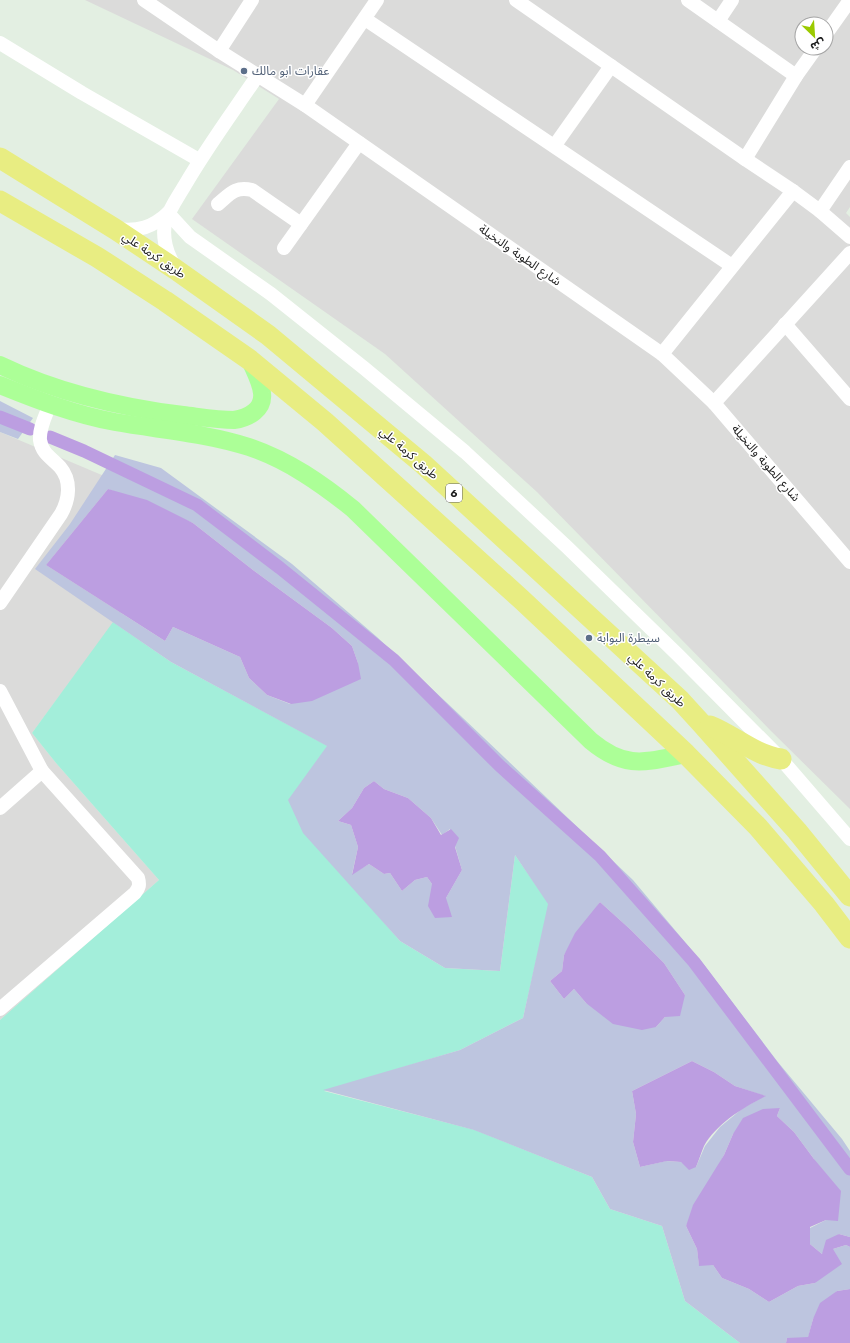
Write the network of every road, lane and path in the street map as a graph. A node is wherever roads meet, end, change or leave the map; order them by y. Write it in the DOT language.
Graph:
graph roads {
  1 [pos="144,0"];
  2 [pos="252,0"];
  3 [pos="378,0"];
  4 [pos="516,0"];
  5 [pos="688,0"];
  6 [pos="732,0"];
  7 [pos="850,0"];
  8 [pos="365,19"];
  9 [pos="718,21"];
  10 [pos="834,23"];
  11 [pos="0,43"];
  12 [pos="219,51"];
  13 [pos="810,56"];
  14 [pos="611,66"];
  15 [pos="258,75"];
  16 [pos="796,76"];
  17 [pos="306,105"];
  18 [pos="359,143"];
  19 [pos="555,145"];
  20 [pos="0,158"];
  21 [pos="745,159"];
  22 [pos="199,160"];
  23 [pos="850,167"];
  24 [pos="793,190"];
  25 [pos="0,201"];
  26 [pos="218,204"];
  27 [pos="820,211"];
  28 [pos="168,213"];
  29 [pos="301,224"];
  30 [pos="115,228"];
  31 [pos="850,237"];
  32 [pos="284,248"];
  33 [pos="850,253"];
  34 [pos="732,266"];
  35 [pos="176,269"];
  36 [pos="785,324"];
  37 [pos="662,354"];
  38 [pos="250,360"];
  39 [pos="0,365"];
  40 [pos="0,385"];
  41 [pos="24,385"];
  42 [pos="850,399"];
  43 [pos="714,403"];
  44 [pos="50,404"];
  45 [pos="465,503"];
  46 [pos="441,528"];
  47 [pos="495,531"];
  48 [pos="473,555"];
  49 [pos="850,562"];
  50 [pos="0,603"];
  51 [pos="0,691"];
  52 [pos="701,723"];
  53 [pos="686,754"];
  54 [pos="781,759"];
  55 [pos="42,771"];
  56 [pos="0,808"];
  57 [pos="850,839"];
  58 [pos="821,860"];
  59 [pos="850,896"];
  60 [pos="850,908"];
  61 [pos="850,938"];
  62 [pos="0,1009"];
  1 -- 12 [label="street, شارع الطوبة والنخيلة"];
  2 -- 12 [label="street"];
  3 -- 8 [label="street"];
  4 -- 14 [label="street"];
  5 -- 9 [label="street"];
  6 -- 9 [label="street"];
  7 -- 10 [label="street"];
  8 -- 17 [label="street"];
  8 -- 19 [label="street"];
  9 -- 16 [label="street"];
  11 -- 22 [label="street"];
  12 -- 15 [label="street, شارع الطوبة والنخيلة"];
  13 -- 16 [label="street"];
  14 -- 19 [label="street"];
  14 -- 21 [label="street"];
  15 -- 17 [label="street, شارع الطوبة والنخيلة"];
  15 -- 22 [label="street"];
  16 -- 21 [label="street"];
  17 -- 18 [label="street, شارع الطوبة والنخيلة"];
  18 -- 29 [label="street"];
  18 -- 37 [label="street, شارع الطوبة والنخيلة"];
  19 -- 34 [label="street"];
  20 -- 30 [label="highway, طريق كرمة علي / 6"];
  21 -- 24 [label="street"];
  22 -- 28 [label="street"];
  23 -- 27 [label="street"];
  24 -- 27 [label="street"];
  24 -- 34 [label="street"];
  25 -- 38 [label="highway"];
  26 -- 29 [label="street"];
  27 -- 31 [label="street"];
  28 -- 30 [label="street"];
  28 -- 35 [label="street"];
  28 -- 54 [label="street"];
  29 -- 32 [label="street"];
  30 -- 35 [label="highway, طريق كرمة علي / 6"];
  33 -- 36 [label="street"];
  34 -- 37 [label="street"];
  35 -- 45 [label="highway, طريق كرمة علي / 6"];
  36 -- 42 [label="street"];
  36 -- 43 [label="street"];
  37 -- 43 [label="street, شارع الطوبة والنخيلة"];
  38 -- 41 [label="main road"];
  38 -- 46 [label="highway"];
  39 -- 41 [label="main road"];
  40 -- 41 [label="main road"];
  41 -- 44 [label="main road"];
  43 -- 49 [label="street, شارع الطوبة والنخيلة"];
  44 -- 50 [label="street"];
  44 -- 53 [label="main road"];
  45 -- 46 [label="highway"];
  45 -- 47 [label="highway, طريق كرمة علي / 6"];
  46 -- 48 [label="highway"];
  47 -- 48 [label="highway"];
  47 -- 52 [label="highway, طريق كرمة علي / 6"];
  48 -- 53 [label="highway"];
  51 -- 55 [label="street"];
  52 -- 54 [label="highway"];
  52 -- 58 [label="highway, طريق كرمة علي / 6"];
  53 -- 61 [label="highway"];
  54 -- 57 [label="street"];
  55 -- 56 [label="street"];
  55 -- 62 [label="street"];
  58 -- 59 [label="highway, طريق كرمة علي / 6"];
  58 -- 60 [label="highway"];
}
